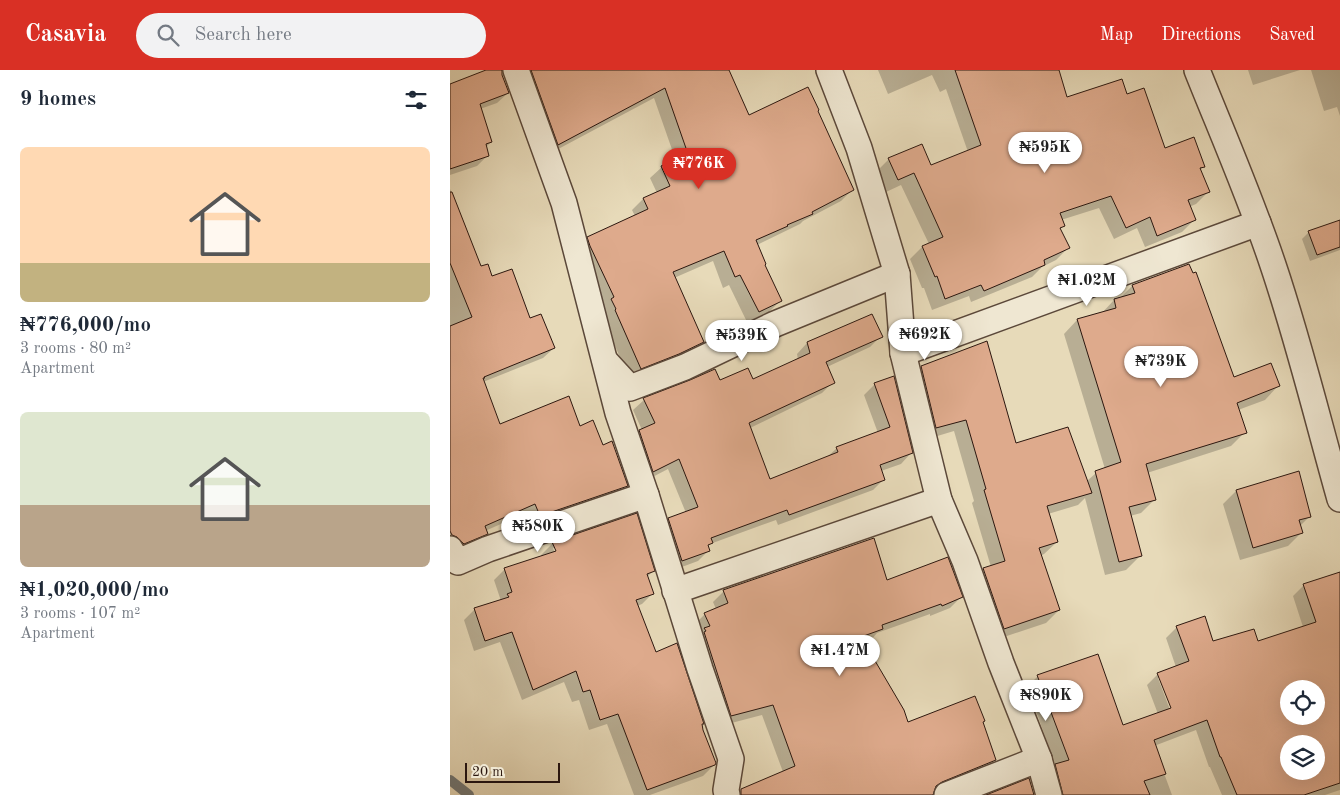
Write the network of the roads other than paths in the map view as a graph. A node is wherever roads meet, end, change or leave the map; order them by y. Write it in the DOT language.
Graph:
graph roads {
  1 [pos="516,70"];
  2 [pos="829,70"];
  3 [pos="1197,70"];
  4 [pos="1258,223"];
  5 [pos="897,274"];
  6 [pos="902,354"];
  7 [pos="604,359"];
  8 [pos="646,495"];
  9 [pos="1340,499"];
  10 [pos="939,500"];
  11 [pos="450,549"];
  12 [pos="675,591"];
  13 [pos="1039,759"];
  14 [pos="727,795"];
  15 [pos="947,795"];
  16 [pos="1050,795"];
  1 -- 7 [label="street"];
  2 -- 5 [label="street"];
  3 -- 4 [label="street"];
  4 -- 6 [label="street"];
  4 -- 9 [label="street"];
  5 -- 6 [label="street"];
  5 -- 7 [label="street"];
  6 -- 10 [label="street"];
  7 -- 8 [label="street"];
  8 -- 11 [label="street"];
  8 -- 12 [label="street"];
  10 -- 12 [label="street"];
  10 -- 13 [label="street"];
  12 -- 14 [label="street"];
  13 -- 15 [label="street"];
  13 -- 16 [label="street"];
}
